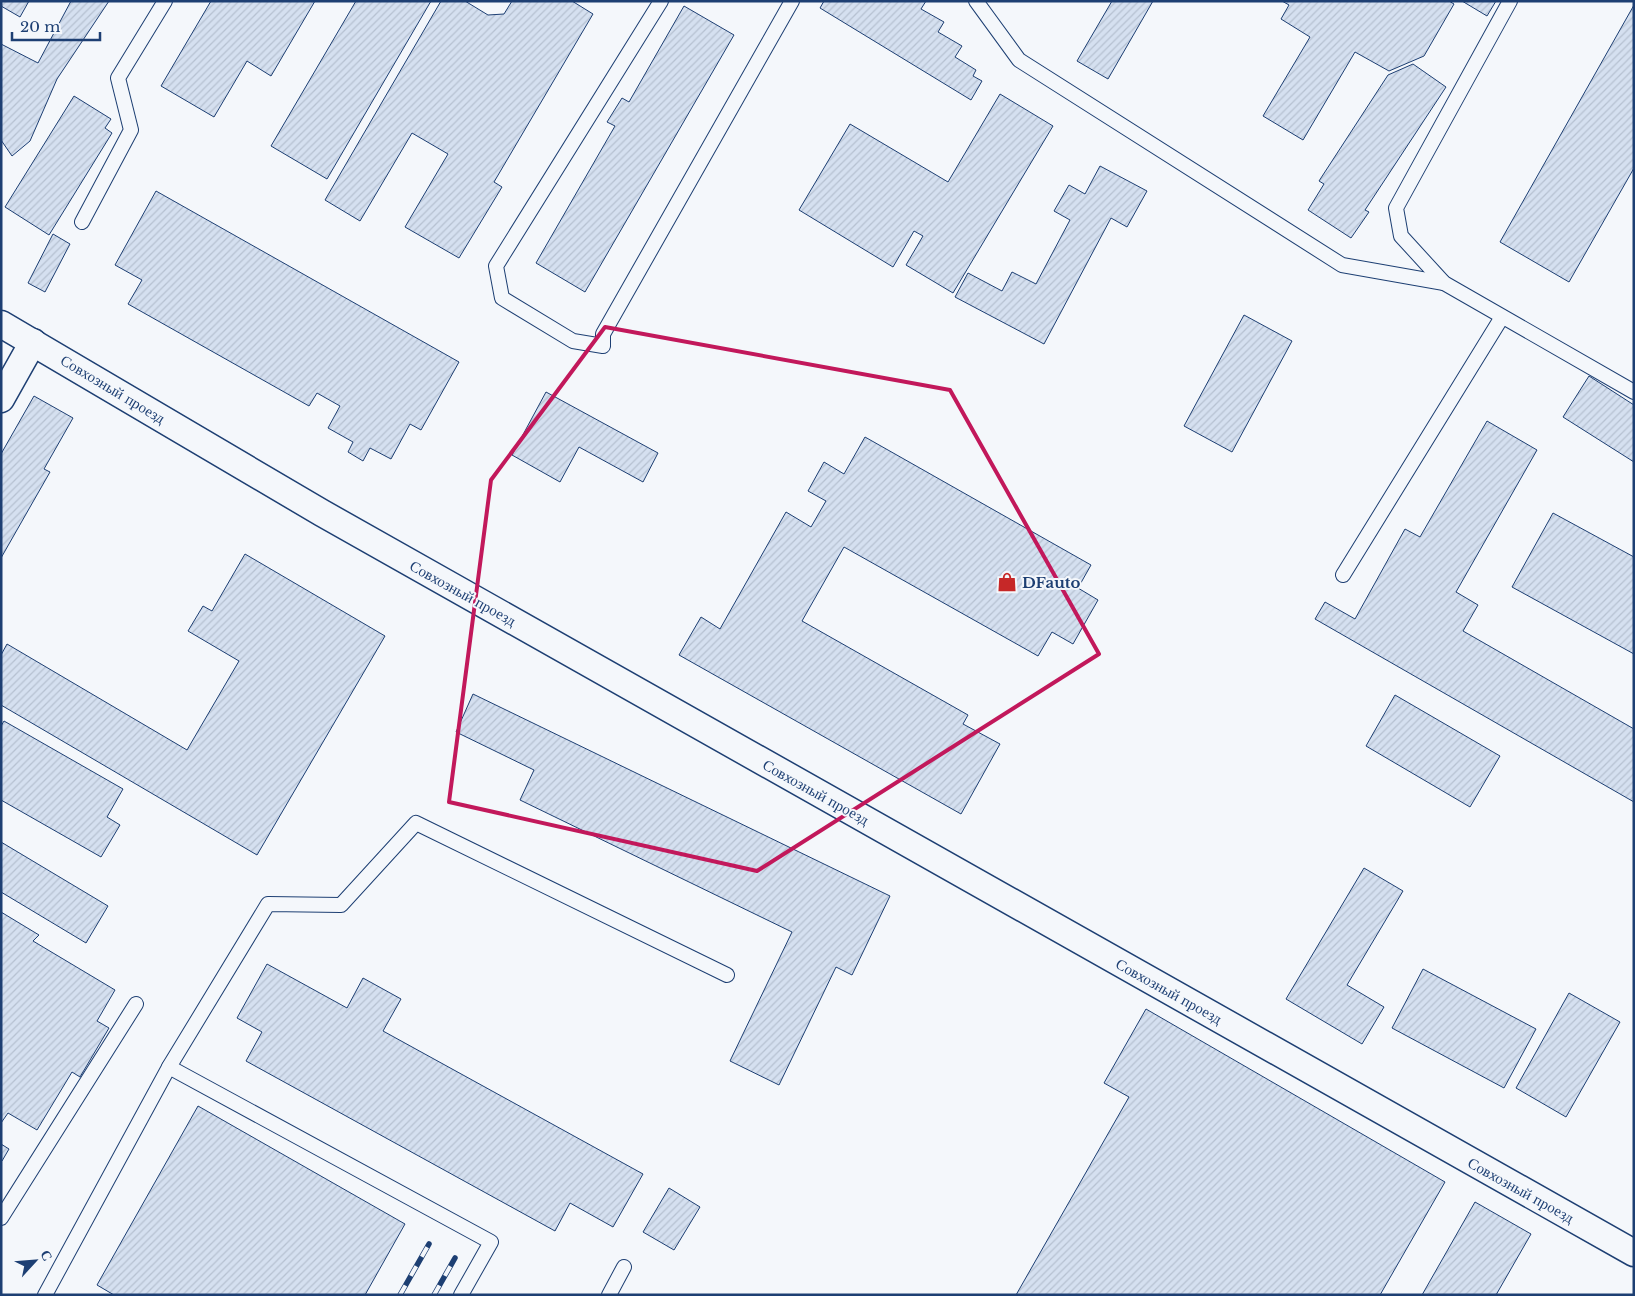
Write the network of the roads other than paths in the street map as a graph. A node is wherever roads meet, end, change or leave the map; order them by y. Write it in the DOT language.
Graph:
graph roads {
  1 [pos="165,1"];
  2 [pos="661,1"];
  3 [pos="792,1"];
  4 [pos="976,1"];
  5 [pos="1510,1"];
  6 [pos="82,222"];
  7 [pos="1444,283"];
  8 [pos="1502,317"];
  9 [pos="1,324"];
  10 [pos="33,342"];
  11 [pos="1634,392"];
  12 [pos="1,399"];
  13 [pos="1343,575"];
  14 [pos="727,975"];
  15 [pos="136,1004"];
  16 [pos="169,1068"];
  17 [pos="1,1218"];
  18 [pos="1634,1253"];
  19 [pos="624,1267"];
  20 [pos="44,1295"];
  21 [pos="461,1295"];
  22 [pos="609,1295"];
  1 -- 6 [label="lane"];
  2 -- 3 [label="lane"];
  4 -- 7 [label="lane"];
  5 -- 7 [label="lane"];
  7 -- 8 [label="lane"];
  8 -- 11 [label="lane"];
  8 -- 13 [label="lane"];
  9 -- 10 [label="street, Совхозный проезд"];
  10 -- 12 [label="street"];
  10 -- 18 [label="street, Совхозный проезд"];
  14 -- 16 [label="lane"];
  15 -- 17 [label="lane"];
  16 -- 20 [label="lane"];
  16 -- 21 [label="lane"];
  19 -- 22 [label="lane"];
}
